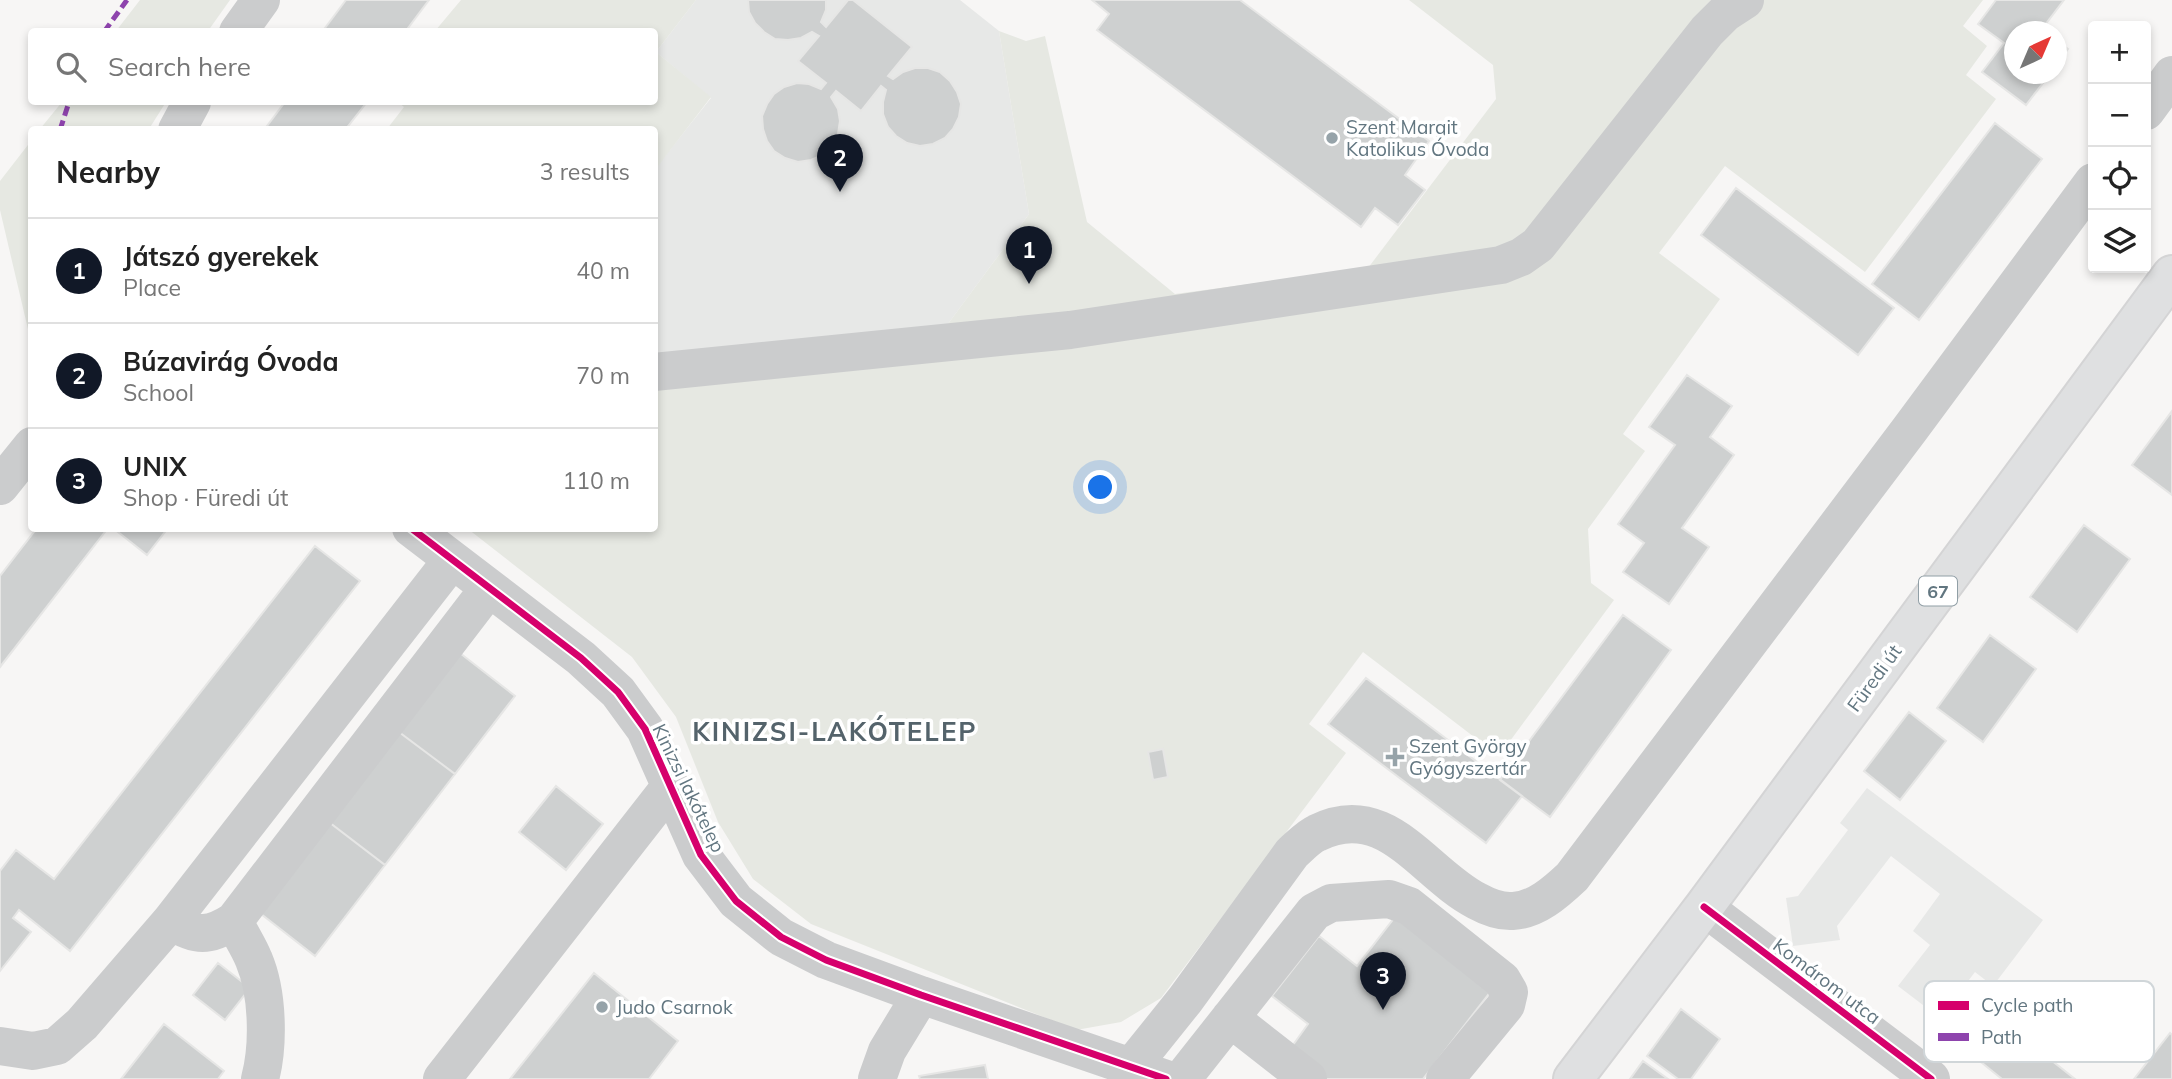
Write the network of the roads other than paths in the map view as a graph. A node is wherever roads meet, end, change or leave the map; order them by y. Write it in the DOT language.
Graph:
graph roads {
  1 [pos="261,0"];
  2 [pos="1745,0"];
  3 [pos="241,28"];
  4 [pos="2172,75"];
  5 [pos="2151,104"];
  6 [pos="190,105"];
  7 [pos="179,126"];
  8 [pos="2088,188"];
  9 [pos="2172,275"];
  10 [pos="658,372"];
  11 [pos="28,451"];
  12 [pos="0,486"];
  13 [pos="417,532"];
  14 [pos="452,560"];
  15 [pos="489,588"];
  16 [pos="670,787"];
  17 [pos="1704,907"];
  18 [pos="171,921"];
  19 [pos="234,921"];
  20 [pos="921,995"];
  21 [pos="1230,1018"];
  22 [pos="1871,1023"];
  23 [pos="0,1046"];
  24 [pos="1924,1058"];
  25 [pos="1931,1062"];
  26 [pos="1149,1073"];
  27 [pos="260,1079"];
  28 [pos="442,1079"];
  29 [pos="877,1079"];
  30 [pos="1182,1079"];
  31 [pos="1308,1079"];
  32 [pos="1445,1079"];
  33 [pos="1573,1079"];
  34 [pos="1931,1079"];
  35 [pos="1957,1079"];
  1 -- 3 [label="street"];
  2 -- 10 [label="street"];
  4 -- 5 [label="street"];
  6 -- 7 [label="street"];
  8 -- 26 [label="street"];
  9 -- 17 [label="main road, Füredi út / 67"];
  11 -- 12 [label="street"];
  13 -- 14 [label="street, Kinizsi lakótelep"];
  14 -- 15 [label="street, Kinizsi lakótelep"];
  14 -- 18 [label="street"];
  15 -- 16 [label="street, Kinizsi lakótelep"];
  15 -- 19 [label="street"];
  16 -- 20 [label="street, Kinizsi lakótelep"];
  16 -- 28 [label="street"];
  17 -- 22 [label="street, Komárom utca"];
  17 -- 33 [label="main road, Füredi út / 67"];
  18 -- 19 [label="street"];
  18 -- 23 [label="street"];
  19 -- 27 [label="street"];
  20 -- 26 [label="street, Kinizsi lakótelep"];
  20 -- 29 [label="street"];
  21 -- 30 [label="street"];
  21 -- 31 [label="street"];
  21 -- 32 [label="street"];
  22 -- 24 [label="street"];
  22 -- 34 [label="street, Komárom utca"];
  25 -- 35 [label="street"];
}
